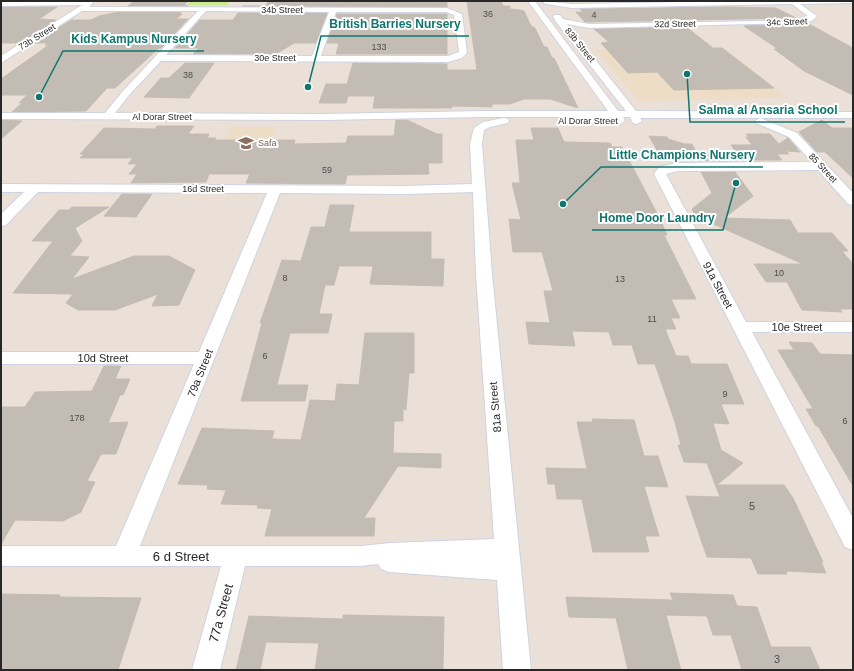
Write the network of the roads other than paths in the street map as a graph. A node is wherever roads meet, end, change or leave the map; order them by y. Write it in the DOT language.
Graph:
graph roads {
  1 [pos="531,1"];
  2 [pos="852,1"];
  3 [pos="66,2"];
  4 [pos="91,2"];
  5 [pos="546,2"];
  6 [pos="795,2"];
  7 [pos="1,4"];
  8 [pos="572,6"];
  9 [pos="82,9"];
  10 [pos="203,10"];
  11 [pos="333,10"];
  12 [pos="552,11"];
  13 [pos="458,14"];
  14 [pos="560,21"];
  15 [pos="760,23"];
  16 [pos="589,26"];
  17 [pos="568,32"];
  18 [pos="3,58"];
  19 [pos="158,58"];
  20 [pos="316,58"];
  21 [pos="592,84"];
  22 [pos="614,89"];
  23 [pos="484,114"];
  24 [pos="536,114"];
  25 [pos="723,114"];
  26 [pos="853,115"];
  27 [pos="1,116"];
  28 [pos="102,116"];
  29 [pos="323,117"];
  30 [pos="618,118"];
  31 [pos="634,118"];
  32 [pos="468,120"];
  33 [pos="507,121"];
  34 [pos="760,121"];
  35 [pos="807,121"];
  36 [pos="853,122"];
  37 [pos="793,135"];
  38 [pos="476,144"];
  39 [pos="821,166"];
  40 [pos="1,188"];
  41 [pos="34,188"];
  42 [pos="275,190"];
  43 [pos="479,191"];
  44 [pos="853,201"];
  45 [pos="1,222"];
  46 [pos="740,327"];
  47 [pos="853,327"];
  48 [pos="1,358"];
  49 [pos="205,358"];
  50 [pos="853,540"];
  51 [pos="1,556"];
  52 [pos="124,556"];
  53 [pos="236,556"];
  54 [pos="507,559"];
  55 [pos="206,670"];
  56 [pos="517,670"];
  1 -- 21 [label="street, 83b Street"];
  2 -- 6 [label="street, 34c Street"];
  3 -- 4 [label="street"];
  3 -- 7 [label="street"];
  4 -- 9 [label="street, 73b Street"];
  5 -- 8 [label="street, 34c Street"];
  5 -- 12 [label="street, 83b Street"];
  6 -- 8 [label="street, 34c Street"];
  6 -- 15 [label="street, 34c Street"];
  8 -- 12 [label="street, 34c Street"];
  9 -- 10 [label="street, 34b Street"];
  9 -- 18 [label="street, 73b Street"];
  10 -- 11 [label="street, 34b Street"];
  10 -- 19 [label="street"];
  11 -- 13 [label="street, 34b Street"];
  11 -- 20 [label="street"];
  12 -- 14 [label="street, 83b Street"];
  13 -- 20 [label="street, 30e Street"];
  14 -- 16 [label="street, 32d Street"];
  14 -- 17 [label="street, 83b Street"];
  15 -- 16 [label="street, 32d Street"];
  16 -- 17 [label="street, 32d Street"];
  17 -- 22 [label="street, 83b Street"];
  19 -- 20 [label="street, 30e Street"];
  19 -- 28 [label="street"];
  21 -- 24 [label="street, 83b Street"];
  21 -- 30 [label="street, 83b Street"];
  22 -- 25 [label="street, 83b Street"];
  22 -- 31 [label="street, 83b Street"];
  23 -- 24 [label="street, Al Dorar Street"];
  23 -- 29 [label="street, Al Dorar Street"];
  23 -- 32 [label="street"];
  24 -- 30 [label="street, Al Dorar Street"];
  25 -- 26 [label="street, Al Dorar Street"];
  25 -- 31 [label="street, Al Dorar Street"];
  27 -- 28 [label="street, Al Dorar Street"];
  28 -- 29 [label="street, Al Dorar Street"];
  29 -- 32 [label="street, Al Dorar Street"];
  30 -- 31 [label="street, Al Dorar Street"];
  30 -- 33 [label="street, Al Dorar Street"];
  31 -- 34 [label="street, Al Dorar Street"];
  32 -- 33 [label="street, Al Dorar Street"];
  32 -- 38 [label="street, 81a Street"];
  33 -- 38 [label="street, 81a Street"];
  34 -- 35 [label="street, Al Dorar Street"];
  34 -- 37 [label="street, 85 Street"];
  35 -- 36 [label="street, Al Dorar Street"];
  35 -- 37 [label="street"];
  37 -- 39 [label="street, 85 Street"];
  38 -- 43 [label="street, 81a Street"];
  39 -- 44 [label="street, 85 Street"];
  39 -- 46 [label="street, 91a Street"];
  40 -- 41 [label="street, 16d Street"];
  41 -- 42 [label="street, 16d Street"];
  41 -- 45 [label="street"];
  42 -- 43 [label="street, 16d Street"];
  42 -- 49 [label="street, 79a Street"];
  43 -- 54 [label="street, 81a Street"];
  46 -- 47 [label="street, 10e Street"];
  46 -- 50 [label="street, 91a Street"];
  48 -- 49 [label="street, 10d Street"];
  49 -- 52 [label="street, 79a Street"];
  51 -- 52 [label="street, 6 d Street"];
  52 -- 53 [label="street, 6 d Street"];
  53 -- 54 [label="street, 6 d Street"];
  53 -- 55 [label="street, 77a Street"];
  54 -- 56 [label="street, 81a Street"];
}
